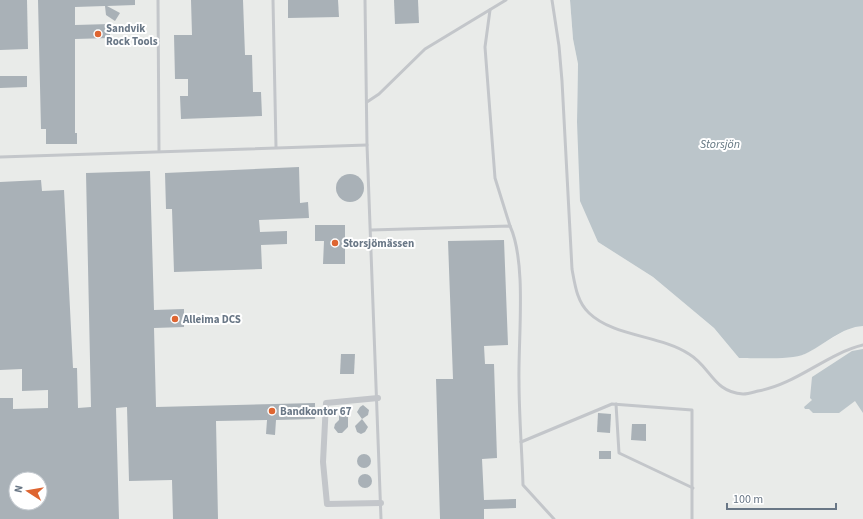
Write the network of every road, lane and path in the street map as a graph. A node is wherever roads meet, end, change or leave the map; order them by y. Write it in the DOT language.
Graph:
graph roads {
  1 [pos="158,0"];
  2 [pos="273,0"];
  3 [pos="365,0"];
  4 [pos="506,0"];
  5 [pos="552,0"];
  6 [pos="490,10"];
  7 [pos="367,102"];
  8 [pos="367,145"];
  9 [pos="276,147"];
  10 [pos="159,151"];
  11 [pos="0,157"];
  12 [pos="510,226"];
  13 [pos="371,230"];
  14 [pos="863,345"];
  15 [pos="378,398"];
  16 [pos="616,404"];
  17 [pos="521,442"];
  18 [pos="693,488"];
  19 [pos="381,502"];
  20 [pos="381,519"];
  21 [pos="554,519"];
  22 [pos="692,519"];
  1 -- 10 [label="lane"];
  2 -- 9 [label="lane"];
  3 -- 7 [label="lane"];
  4 -- 6 [label="lane"];
  5 -- 14 [label="lane"];
  6 -- 7 [label="lane"];
  6 -- 12 [label="lane"];
  7 -- 8 [label="lane"];
  8 -- 9 [label="lane"];
  8 -- 13 [label="lane"];
  9 -- 10 [label="lane"];
  10 -- 11 [label="lane"];
  12 -- 13 [label="lane"];
  12 -- 17 [label="lane"];
  13 -- 15 [label="lane"];
  15 -- 19 [label="lane"];
  15 -- 19 [label="street"];
  16 -- 17 [label="lane"];
  16 -- 18 [label="lane"];
  16 -- 18 [label="lane"];
  17 -- 21 [label="lane"];
  18 -- 22 [label="lane"];
  19 -- 20 [label="lane"];
}
